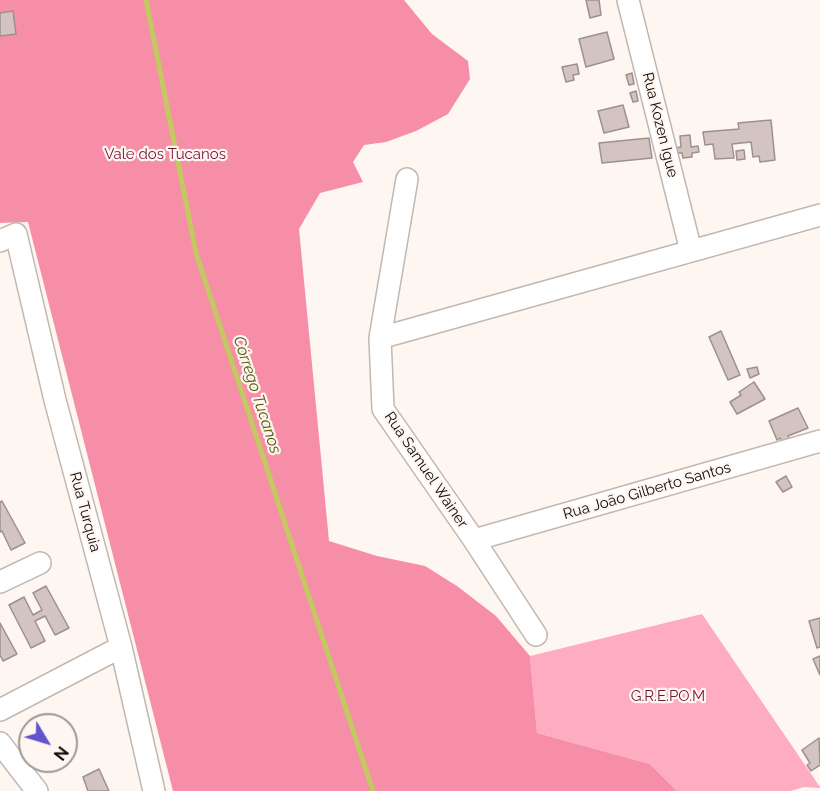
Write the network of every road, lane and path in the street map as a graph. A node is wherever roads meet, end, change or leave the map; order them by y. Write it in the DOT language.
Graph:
graph roads {
  1 [pos="628,0"];
  2 [pos="407,179"];
  3 [pos="820,215"];
  4 [pos="8,237"];
  5 [pos="692,251"];
  6 [pos="380,338"];
  7 [pos="820,441"];
  8 [pos="474,540"];
  9 [pos="40,563"];
  10 [pos="0,582"];
  11 [pos="536,635"];
  12 [pos="121,647"];
  13 [pos="0,710"];
  14 [pos="0,743"];
  15 [pos="37,791"];
  16 [pos="154,791"];
  1 -- 5 [label="street, Rua Kozen Igue"];
  2 -- 6 [label="street, Rua Samuel Wainer"];
  3 -- 5 [label="street"];
  4 -- 12 [label="street, Rua Turquia"];
  5 -- 6 [label="street"];
  6 -- 8 [label="street, Rua Samuel Wainer"];
  7 -- 8 [label="street, Rua João Gilberto Santos"];
  8 -- 11 [label="street, Rua Samuel Wainer"];
  9 -- 10 [label="street"];
  12 -- 13 [label="street"];
  12 -- 16 [label="street, Rua Turquia"];
  14 -- 15 [label="street"];
}
